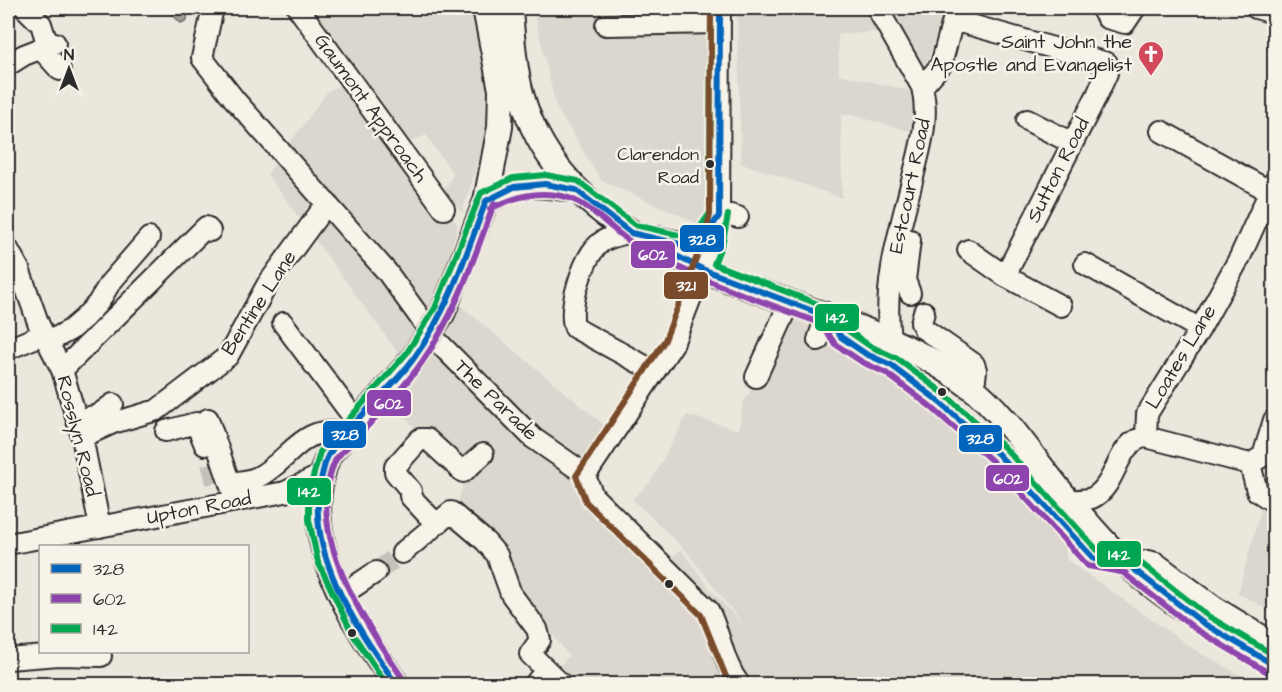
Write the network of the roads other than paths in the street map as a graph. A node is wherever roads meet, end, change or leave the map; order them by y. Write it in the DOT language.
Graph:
graph roads {
  1 [pos="213,8"];
  2 [pos="298,8"];
  3 [pos="485,8"];
  4 [pos="510,8"];
  5 [pos="878,8"];
  6 [pos="1101,8"];
  7 [pos="1256,8"];
  8 [pos="36,11"];
  9 [pos="1133,12"];
  10 [pos="1275,13"];
  11 [pos="955,14"];
  12 [pos="720,15"];
  13 [pos="606,25"];
  14 [pos="48,46"];
  15 [pos="8,65"];
  16 [pos="60,70"];
  17 [pos="922,87"];
  18 [pos="1027,120"];
  19 [pos="1161,131"];
  20 [pos="1072,143"];
  21 [pos="1272,187"];
  22 [pos="576,190"];
  23 [pos="486,201"];
  24 [pos="327,202"];
  25 [pos="444,208"];
  26 [pos="906,211"];
  27 [pos="725,215"];
  28 [pos="210,231"];
  29 [pos="631,232"];
  30 [pos="149,238"];
  31 [pos="8,249"];
  32 [pos="968,250"];
  33 [pos="1085,264"];
  34 [pos="702,269"];
  35 [pos="1005,276"];
  36 [pos="910,293"];
  37 [pos="790,302"];
  38 [pos="1061,306"];
  39 [pos="826,316"];
  40 [pos="924,321"];
  41 [pos="283,323"];
  42 [pos="1200,329"];
  43 [pos="46,338"];
  44 [pos="890,338"];
  45 [pos="818,340"];
  46 [pos="8,349"];
  47 [pos="62,370"];
  48 [pos="654,371"];
  49 [pos="756,377"];
  50 [pos="975,379"];
  51 [pos="113,404"];
  52 [pos="208,419"];
  53 [pos="1275,420"];
  54 [pos="80,428"];
  55 [pos="352,429"];
  56 [pos="166,431"];
  57 [pos="1146,437"];
  58 [pos="483,454"];
  59 [pos="1030,454"];
  60 [pos="1257,458"];
  61 [pos="211,463"];
  62 [pos="323,474"];
  63 [pos="585,475"];
  64 [pos="285,492"];
  65 [pos="1024,493"];
  66 [pos="227,494"];
  67 [pos="1068,501"];
  68 [pos="1275,502"];
  69 [pos="317,506"];
  70 [pos="436,524"];
  71 [pos="100,527"];
  72 [pos="8,544"];
  73 [pos="402,553"];
  74 [pos="1127,564"];
  75 [pos="376,572"];
  76 [pos="343,594"];
  77 [pos="1275,643"];
  78 [pos="102,656"];
  79 [pos="8,659"];
  80 [pos="1275,665"];
  81 [pos="541,677"];
  82 [pos="396,684"];
  83 [pos="561,684"];
  84 [pos="739,684"];
  1 -- 24 [label="street, The Parade"];
  2 -- 25 [label="street, Gaumont Approach"];
  3 -- 23 [label="main road"];
  4 -- 22 [label="main road"];
  5 -- 17 [label="street"];
  6 -- 9 [label="street"];
  7 -- 10 [label="street"];
  8 -- 14 [label="street"];
  11 -- 17 [label="street"];
  11 -- 20 [label="street, Sutton Road"];
  12 -- 13 [label="street"];
  12 -- 27 [label="street"];
  14 -- 15 [label="street"];
  14 -- 16 [label="street"];
  17 -- 26 [label="street, Estcourt Road"];
  18 -- 20 [label="street"];
  19 -- 21 [label="street"];
  20 -- 35 [label="street, Sutton Road"];
  21 -- 42 [label="street, Loates Lane"];
  22 -- 23 [label="main road"];
  22 -- 29 [label="main road"];
  23 -- 55 [label="main road, bridge"];
  24 -- 54 [label="street, Bentine Lane"];
  24 -- 63 [label="street, The Parade"];
  26 -- 36 [label="street"];
  26 -- 44 [label="street, Estcourt Road"];
  27 -- 29 [label="main road"];
  27 -- 34 [label="street"];
  28 -- 47 [label="street"];
  29 -- 34 [label="main road"];
  29 -- 48 [label="street"];
  30 -- 43 [label="street"];
  31 -- 43 [label="street, Rosslyn Road"];
  32 -- 35 [label="street"];
  33 -- 42 [label="street"];
  34 -- 37 [label="main road"];
  34 -- 48 [label="street"];
  35 -- 38 [label="street"];
  37 -- 39 [label="main road"];
  37 -- 49 [label="street"];
  39 -- 44 [label="main road"];
  39 -- 45 [label="street"];
  39 -- 65 [label="street"];
  40 -- 50 [label="street"];
  41 -- 55 [label="street"];
  42 -- 57 [label="street, Loates Lane"];
  43 -- 46 [label="street"];
  43 -- 47 [label="street, Rosslyn Road"];
  44 -- 50 [label="main road"];
  47 -- 54 [label="street, Rosslyn Road"];
  48 -- 63 [label="street"];
  50 -- 59 [label="main road"];
  51 -- 54 [label="street"];
  52 -- 66 [label="street"];
  53 -- 60 [label="street"];
  54 -- 71 [label="street, Rosslyn Road"];
  55 -- 62 [label="main road"];
  55 -- 66 [label="street"];
  56 -- 61 [label="street"];
  57 -- 60 [label="street"];
  57 -- 67 [label="street, Loates Lane"];
  58 -- 70 [label="street"];
  59 -- 65 [label="street"];
  59 -- 67 [label="main road"];
  60 -- 68 [label="street"];
  62 -- 64 [label="street, Upton Road"];
  62 -- 69 [label="main road"];
  63 -- 84 [label="street"];
  64 -- 66 [label="street, Upton Road"];
  64 -- 69 [label="street"];
  65 -- 74 [label="street"];
  66 -- 71 [label="street, Upton Road"];
  67 -- 74 [label="main road"];
  69 -- 76 [label="main road"];
  70 -- 73 [label="street"];
  70 -- 81 [label="street"];
  71 -- 72 [label="street, Upton Road"];
  74 -- 77 [label="street"];
  74 -- 80 [label="main road"];
  75 -- 76 [label="street"];
  76 -- 82 [label="main road"];
  78 -- 79 [label="street"];
  81 -- 83 [label="street"];
}
